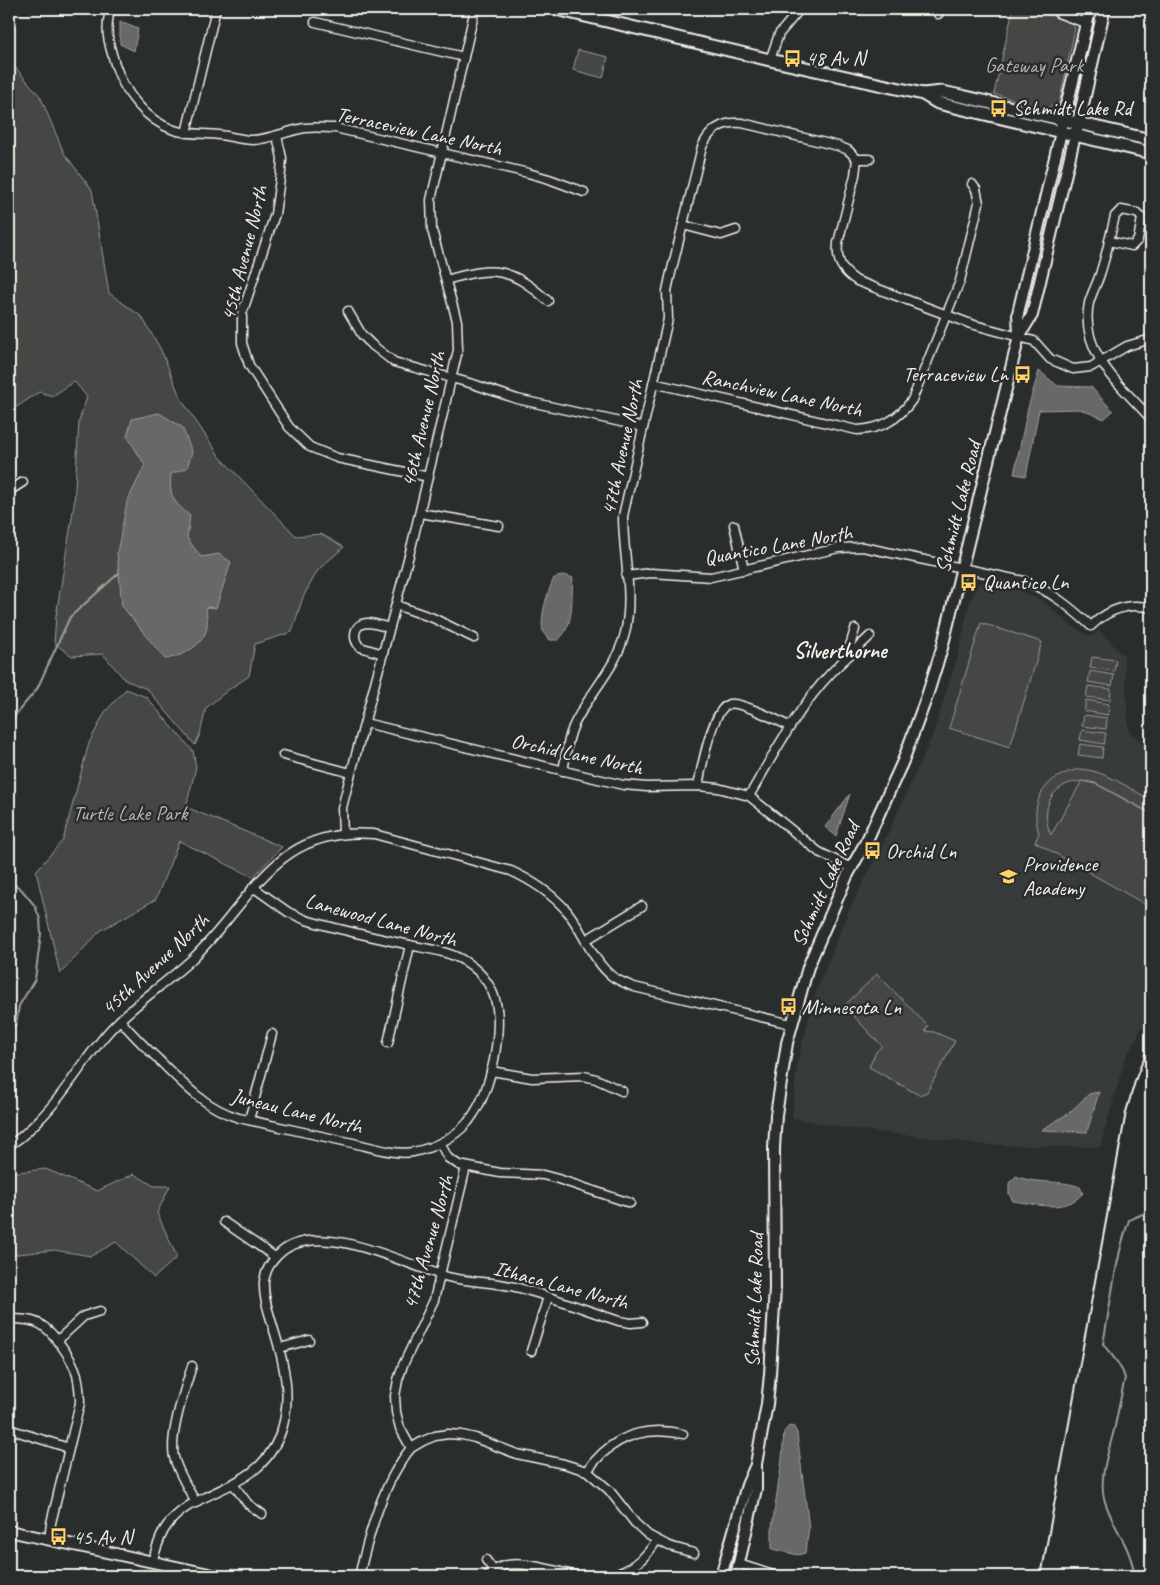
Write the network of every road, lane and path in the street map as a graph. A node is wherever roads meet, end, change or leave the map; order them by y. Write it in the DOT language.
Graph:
graph roads {
  1 [pos="110,9"];
  2 [pos="216,9"];
  3 [pos="475,9"];
  4 [pos="556,9"];
  5 [pos="800,9"];
  6 [pos="1053,9"];
  7 [pos="1088,9"];
  8 [pos="1104,9"];
  9 [pos="316,22"];
  10 [pos="1085,24"];
  11 [pos="464,57"];
  12 [pos="770,60"];
  13 [pos="922,94"];
  14 [pos="1064,119"];
  15 [pos="1078,123"];
  16 [pos="1061,132"];
  17 [pos="186,133"];
  18 [pos="1075,135"];
  19 [pos="278,136"];
  20 [pos="1151,140"];
  21 [pos="441,152"];
  22 [pos="1151,153"];
  23 [pos="857,158"];
  24 [pos="870,159"];
  25 [pos="972,184"];
  26 [pos="584,192"];
  27 [pos="683,226"];
  28 [pos="736,230"];
  29 [pos="1109,241"];
  30 [pos="446,280"];
  31 [pos="548,301"];
  32 [pos="348,311"];
  33 [pos="948,315"];
  34 [pos="1019,336"];
  35 [pos="1151,339"];
  36 [pos="1101,362"];
  37 [pos="452,379"];
  38 [pos="654,383"];
  39 [pos="1151,419"];
  40 [pos="643,427"];
  41 [pos="429,477"];
  42 [pos="23,482"];
  43 [pos="9,491"];
  44 [pos="420,512"];
  45 [pos="734,525"];
  46 [pos="499,526"];
  47 [pos="962,568"];
  48 [pos="744,570"];
  49 [pos="626,576"];
  50 [pos="396,605"];
  51 [pos="1151,608"];
  52 [pos="390,628"];
  53 [pos="855,629"];
  54 [pos="870,636"];
  55 [pos="474,638"];
  56 [pos="383,654"];
  57 [pos="847,658"];
  58 [pos="365,723"];
  59 [pos="790,727"];
  60 [pos="283,756"];
  61 [pos="562,771"];
  62 [pos="351,772"];
  63 [pos="698,786"];
  64 [pos="749,796"];
  65 [pos="343,834"];
  66 [pos="851,868"];
  67 [pos="253,887"];
  68 [pos="642,906"];
  69 [pos="586,940"];
  70 [pos="410,945"];
  71 [pos="475,969"];
  72 [pos="120,1020"];
  73 [pos="791,1024"];
  74 [pos="272,1034"];
  75 [pos="388,1043"];
  76 [pos="491,1071"];
  77 [pos="622,1091"];
  78 [pos="249,1120"];
  79 [pos="440,1143"];
  80 [pos="9,1145"];
  81 [pos="466,1167"];
  82 [pos="630,1203"];
  83 [pos="224,1222"];
  84 [pos="275,1258"];
  85 [pos="441,1274"];
  86 [pos="548,1298"];
  87 [pos="100,1310"];
  88 [pos="9,1319"];
  89 [pos="642,1322"];
  90 [pos="57,1340"];
  91 [pos="309,1340"];
  92 [pos="280,1348"];
  93 [pos="531,1352"];
  94 [pos="192,1366"];
  95 [pos="9,1429"];
  96 [pos="684,1434"];
  97 [pos="69,1448"];
  98 [pos="412,1448"];
  99 [pos="756,1464"];
  100 [pos="587,1471"];
  101 [pos="233,1484"];
  102 [pos="196,1503"];
  103 [pos="262,1514"];
  104 [pos="9,1531"];
  105 [pos="49,1540"];
  106 [pos="657,1540"];
  107 [pos="694,1553"];
  108 [pos="486,1560"];
  109 [pos="152,1562"];
  110 [pos="739,1564"];
  111 [pos="494,1571"];
  112 [pos="218,1576"];
  113 [pos="359,1576"];
  114 [pos="487,1576"];
  115 [pos="577,1576"];
  116 [pos="609,1576"];
  117 [pos="721,1576"];
  118 [pos="736,1576"];
  119 [pos="776,1576"];
  1 -- 17 [label="street, Terraceview Lane North"];
  2 -- 17 [label="street"];
  3 -- 11 [label="street, 46th Avenue North"];
  4 -- 12 [label="main road"];
  5 -- 12 [label="street"];
  6 -- 10 [label="street"];
  7 -- 10 [label="main road, Schmidt Lake Road"];
  8 -- 15 [label="main road, Schmidt Lake Road"];
  9 -- 11 [label="street"];
  10 -- 14 [label="main road, Schmidt Lake Road"];
  11 -- 21 [label="street, 46th Avenue North"];
  12 -- 13 [label="main road"];
  13 -- 14 [label="main road"];
  13 -- 16 [label="main road"];
  14 -- 15 [label="main road"];
  14 -- 16 [label="main road, Schmidt Lake Road"];
  15 -- 18 [label="main road, Schmidt Lake Road"];
  15 -- 20 [label="main road"];
  16 -- 18 [label="main road"];
  16 -- 34 [label="street, Schmidt Lake Road"];
  17 -- 19 [label="street, Terraceview Lane North"];
  18 -- 22 [label="main road"];
  18 -- 34 [label="street, Schmidt Lake Road"];
  19 -- 21 [label="street, Terraceview Lane North"];
  19 -- 41 [label="street, 45th Avenue North"];
  21 -- 26 [label="street, Terraceview Lane North"];
  21 -- 30 [label="street, 46th Avenue North"];
  23 -- 24 [label="street"];
  23 -- 27 [label="street, 47th Avenue North"];
  23 -- 33 [label="street"];
  25 -- 33 [label="street, Ranchview Lane North"];
  27 -- 28 [label="street"];
  27 -- 38 [label="street, 47th Avenue North"];
  29 -- 29 [label="street"];
  29 -- 36 [label="street"];
  30 -- 31 [label="street"];
  30 -- 37 [label="street, 46th Avenue North"];
  32 -- 37 [label="street"];
  33 -- 34 [label="street"];
  33 -- 38 [label="street, Ranchview Lane North"];
  34 -- 36 [label="street"];
  34 -- 47 [label="street, Schmidt Lake Road"];
  35 -- 36 [label="street"];
  36 -- 39 [label="street"];
  37 -- 40 [label="street"];
  37 -- 41 [label="street, 46th Avenue North"];
  38 -- 40 [label="street, 47th Avenue North"];
  40 -- 49 [label="street, 47th Avenue North"];
  41 -- 44 [label="street, 46th Avenue North"];
  42 -- 43 [label="street"];
  44 -- 46 [label="street"];
  44 -- 50 [label="street, 46th Avenue North"];
  45 -- 48 [label="street"];
  47 -- 48 [label="street, Quantico Lane North"];
  47 -- 51 [label="street, Quantico Lane North"];
  47 -- 66 [label="street, Schmidt Lake Road"];
  48 -- 49 [label="street, Quantico Lane North"];
  49 -- 61 [label="street, 47th Avenue North"];
  50 -- 52 [label="street, 46th Avenue North"];
  50 -- 55 [label="street"];
  52 -- 56 [label="street, 46th Avenue North"];
  52 -- 56 [label="street"];
  53 -- 57 [label="street"];
  54 -- 57 [label="street"];
  56 -- 58 [label="street, 46th Avenue North"];
  57 -- 59 [label="street"];
  58 -- 61 [label="street, Orchid Lane North"];
  58 -- 62 [label="street, 46th Avenue North"];
  59 -- 63 [label="street"];
  59 -- 64 [label="street"];
  60 -- 62 [label="street"];
  61 -- 63 [label="street, Orchid Lane North"];
  62 -- 65 [label="street, 46th Avenue North"];
  63 -- 64 [label="street, Orchid Lane North"];
  64 -- 66 [label="street, Orchid Lane North"];
  65 -- 67 [label="street, 45th Avenue North"];
  65 -- 69 [label="street, 45th Avenue North"];
  66 -- 73 [label="street, Schmidt Lake Road"];
  67 -- 70 [label="street, Lanewood Lane North"];
  67 -- 72 [label="street, 45th Avenue North"];
  68 -- 69 [label="street"];
  69 -- 73 [label="street, 45th Avenue North"];
  70 -- 71 [label="street, Lanewood Lane North"];
  70 -- 75 [label="street"];
  71 -- 76 [label="street, 47th Avenue North"];
  72 -- 78 [label="street, Juneau Lane North"];
  72 -- 80 [label="street, 45th Avenue North"];
  73 -- 99 [label="street, Schmidt Lake Road"];
  74 -- 78 [label="street"];
  76 -- 77 [label="street"];
  76 -- 79 [label="street, 47th Avenue North"];
  78 -- 79 [label="street, Juneau Lane North"];
  79 -- 81 [label="street, 47th Avenue North"];
  81 -- 82 [label="street"];
  81 -- 85 [label="street, 47th Avenue North"];
  83 -- 84 [label="street"];
  84 -- 85 [label="street, Ithaca Lane North"];
  84 -- 92 [label="street"];
  85 -- 86 [label="street, Ithaca Lane North"];
  85 -- 98 [label="street, 47th Avenue North"];
  86 -- 89 [label="street, Ithaca Lane North"];
  86 -- 93 [label="street"];
  87 -- 90 [label="street"];
  88 -- 90 [label="street"];
  90 -- 97 [label="street"];
  91 -- 92 [label="street"];
  92 -- 101 [label="street"];
  94 -- 102 [label="street"];
  95 -- 97 [label="street"];
  96 -- 100 [label="street"];
  97 -- 105 [label="street"];
  98 -- 100 [label="street"];
  98 -- 113 [label="street"];
  99 -- 110 [label="street, Schmidt Lake Road"];
  99 -- 117 [label="street, Schmidt Lake Road"];
  100 -- 106 [label="street"];
  101 -- 102 [label="street"];
  101 -- 103 [label="street"];
  102 -- 109 [label="street"];
  104 -- 105 [label="street"];
  105 -- 109 [label="street"];
  106 -- 107 [label="street"];
  106 -- 116 [label="street"];
  108 -- 111 [label="street"];
  109 -- 112 [label="street"];
  110 -- 118 [label="street, Schmidt Lake Road"];
  110 -- 119 [label="street"];
  111 -- 114 [label="street"];
  111 -- 115 [label="street"];
}
